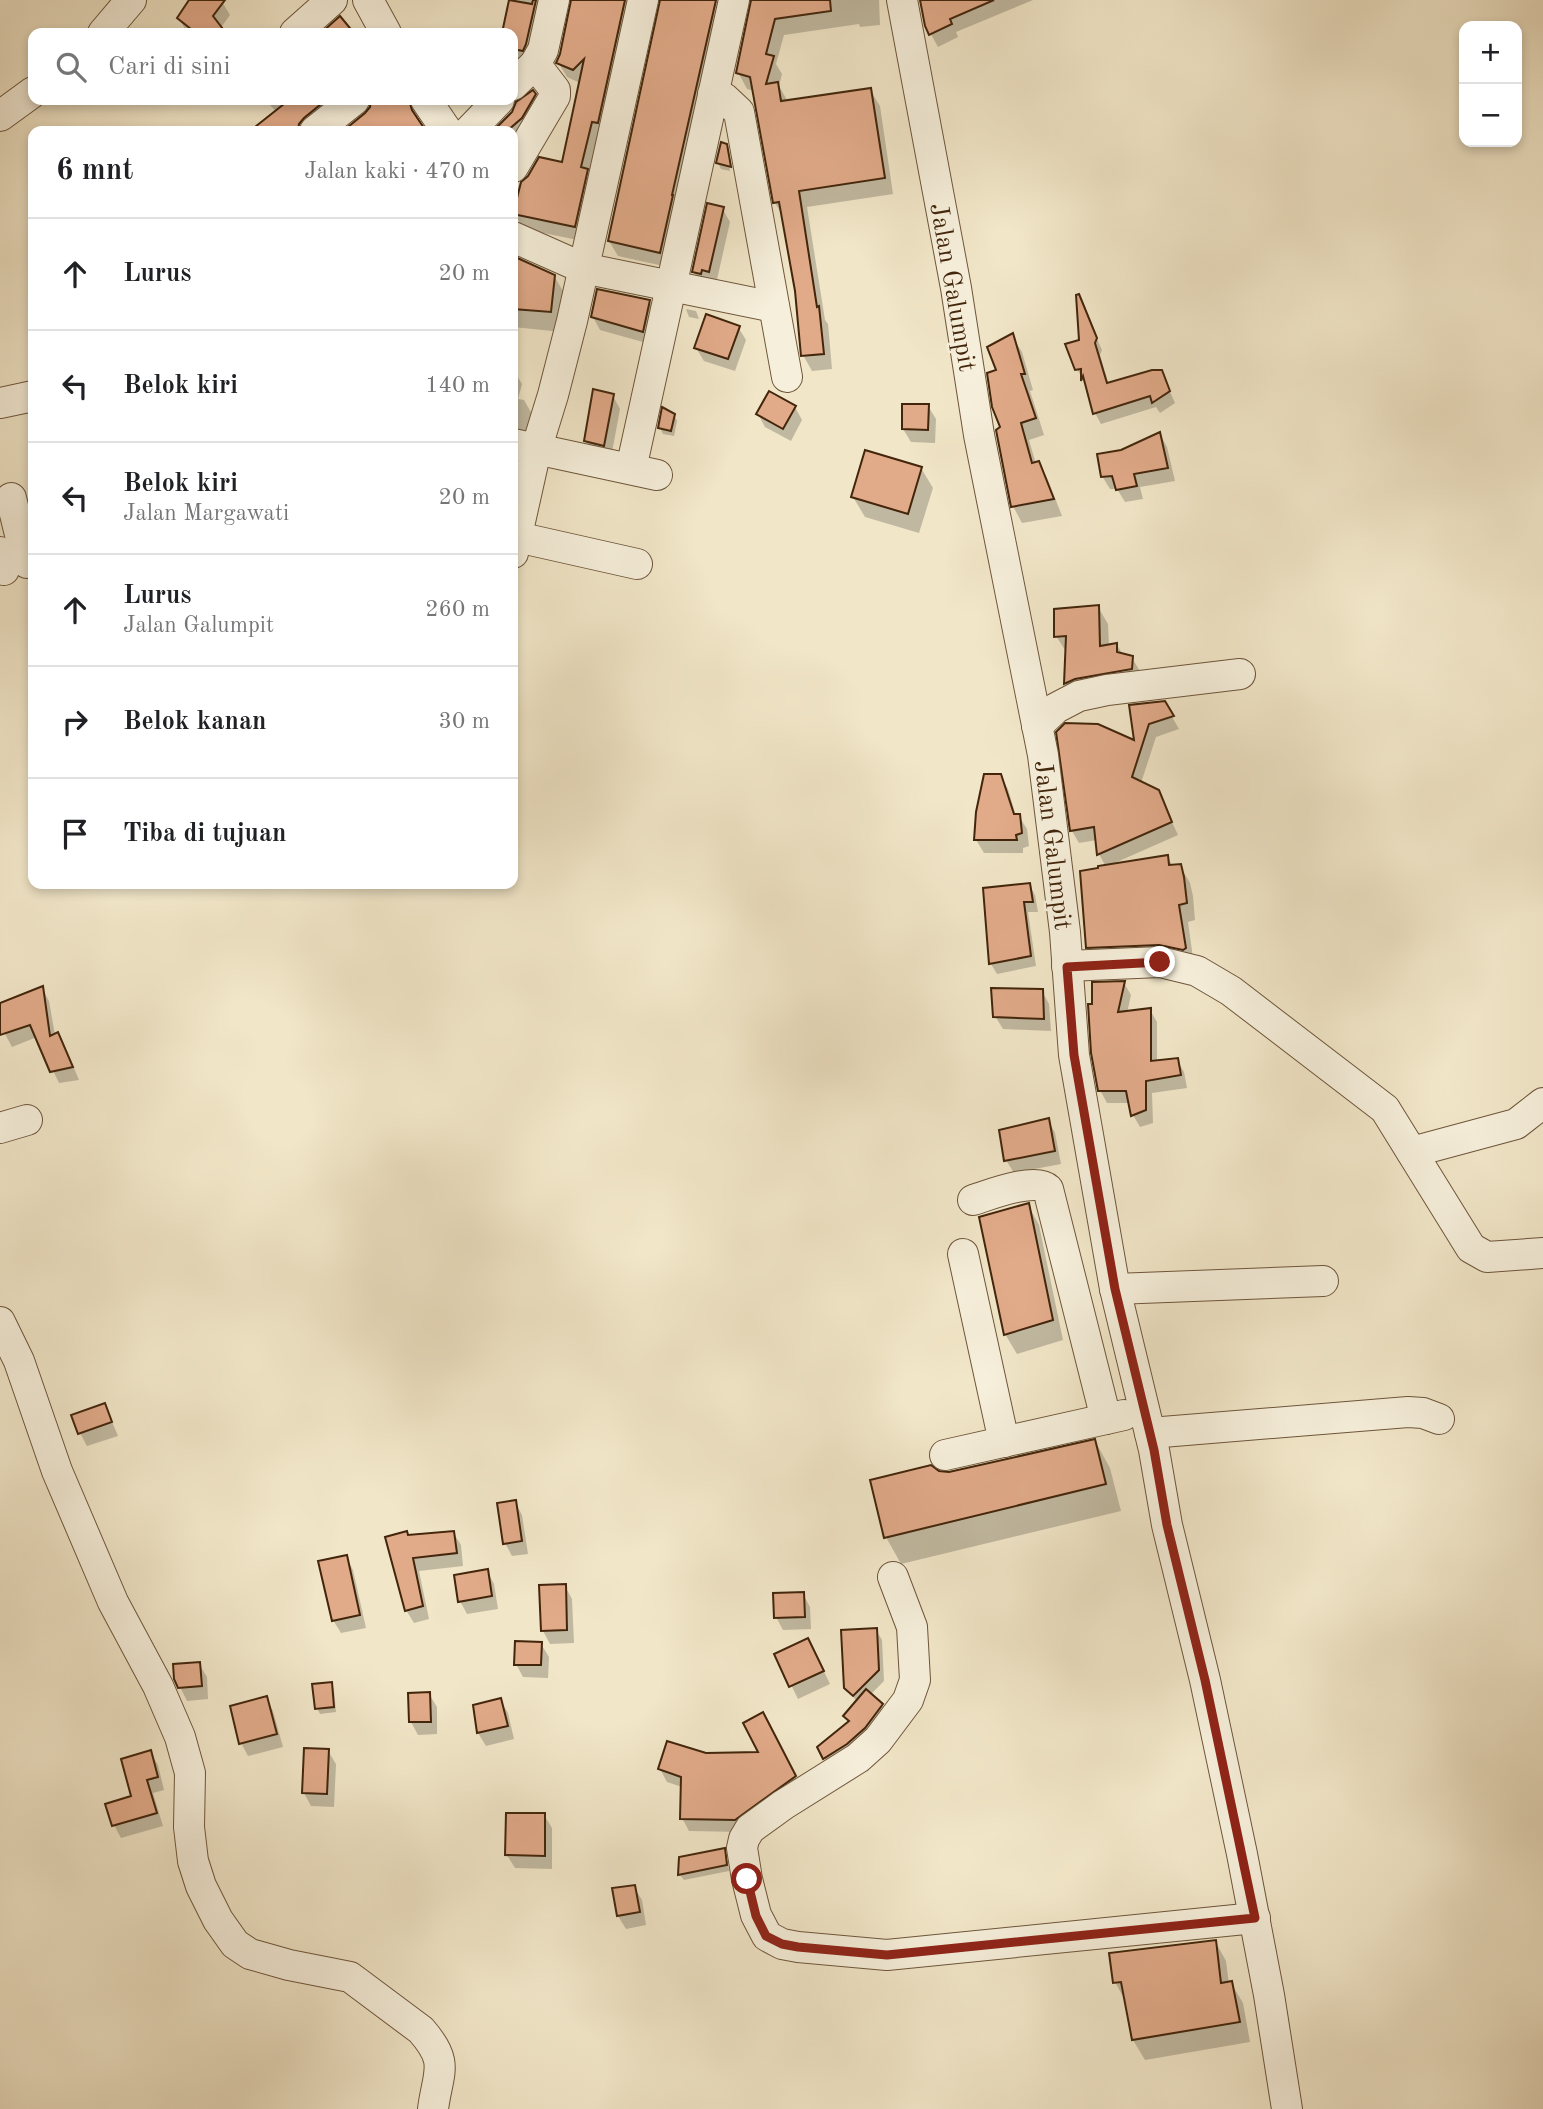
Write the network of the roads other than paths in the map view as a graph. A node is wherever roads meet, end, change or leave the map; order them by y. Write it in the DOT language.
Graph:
graph roads {
  1 [pos="131,0"];
  2 [pos="332,0"];
  3 [pos="368,0"];
  4 [pos="554,0"];
  5 [pos="643,0"];
  6 [pos="734,0"];
  7 [pos="902,0"];
  8 [pos="107,28"];
  9 [pos="301,28"];
  10 [pos="383,28"];
  11 [pos="521,72"];
  12 [pos="713,94"];
  13 [pos="28,96"];
  14 [pos="348,105"];
  15 [pos="429,105"];
  16 [pos="494,105"];
  17 [pos="0,116"];
  18 [pos="321,126"];
  19 [pos="444,126"];
  20 [pos="474,126"];
  21 [pos="518,159"];
  22 [pos="518,239"];
  23 [pos="583,268"];
  24 [pos="671,284"];
  25 [pos="774,307"];
  26 [pos="788,377"];
  27 [pos="28,397"];
  28 [pos="0,403"];
  29 [pos="524,447"];
  30 [pos="15,497"];
  31 [pos="518,512"];
  32 [pos="518,545"];
  33 [pos="10,562"];
  34 [pos="637,564"];
  35 [pos="1240,674"];
  36 [pos="1037,726"];
  37 [pos="1067,967"];
  38 [pos="1543,1102"];
  39 [pos="1412,1152"];
  40 [pos="973,1200"];
  41 [pos="1543,1253"];
  42 [pos="962,1254"];
  43 [pos="1323,1281"];
  44 [pos="1115,1289"];
  45 [pos="0,1322"];
  46 [pos="1106,1419"];
  47 [pos="1439,1419"];
  48 [pos="1147,1422"];
  49 [pos="1004,1442"];
  50 [pos="945,1455"];
  51 [pos="893,1577"];
  52 [pos="1255,1918"];
  53 [pos="433,2109"];
  54 [pos="1287,2109"];
  1 -- 8 [label="street"];
  2 -- 9 [label="street"];
  3 -- 10 [label="street"];
  4 -- 11 [label="street"];
  5 -- 23 [label="street"];
  6 -- 12 [label="street"];
  7 -- 36 [label="street, Jalan Galumpit"];
  11 -- 21 [label="street"];
  12 -- 24 [label="street"];
  12 -- 25 [label="street"];
  13 -- 17 [label="street"];
  14 -- 18 [label="street"];
  15 -- 19 [label="street"];
  16 -- 20 [label="street"];
  22 -- 23 [label="street"];
  23 -- 24 [label="street"];
  23 -- 29 [label="street"];
  24 -- 25 [label="street"];
  24 -- 29 [label="street"];
  25 -- 26 [label="street"];
  27 -- 28 [label="street"];
  29 -- 31 [label="street"];
  30 -- 33 [label="street"];
  32 -- 34 [label="street"];
  35 -- 36 [label="street"];
  36 -- 37 [label="street, Jalan Galumpit"];
  37 -- 39 [label="street"];
  37 -- 44 [label="street, Jalan Galumpit"];
  38 -- 39 [label="street"];
  39 -- 41 [label="street"];
  40 -- 46 [label="street"];
  42 -- 49 [label="street"];
  43 -- 44 [label="street"];
  44 -- 48 [label="street, Jalan Galumpit"];
  45 -- 53 [label="street"];
  46 -- 48 [label="street"];
  46 -- 49 [label="street"];
  47 -- 48 [label="street"];
  48 -- 52 [label="street, Jalan Galumpit"];
  49 -- 50 [label="street"];
  51 -- 52 [label="street"];
  52 -- 54 [label="street, Jalan Galumpit"];
}
